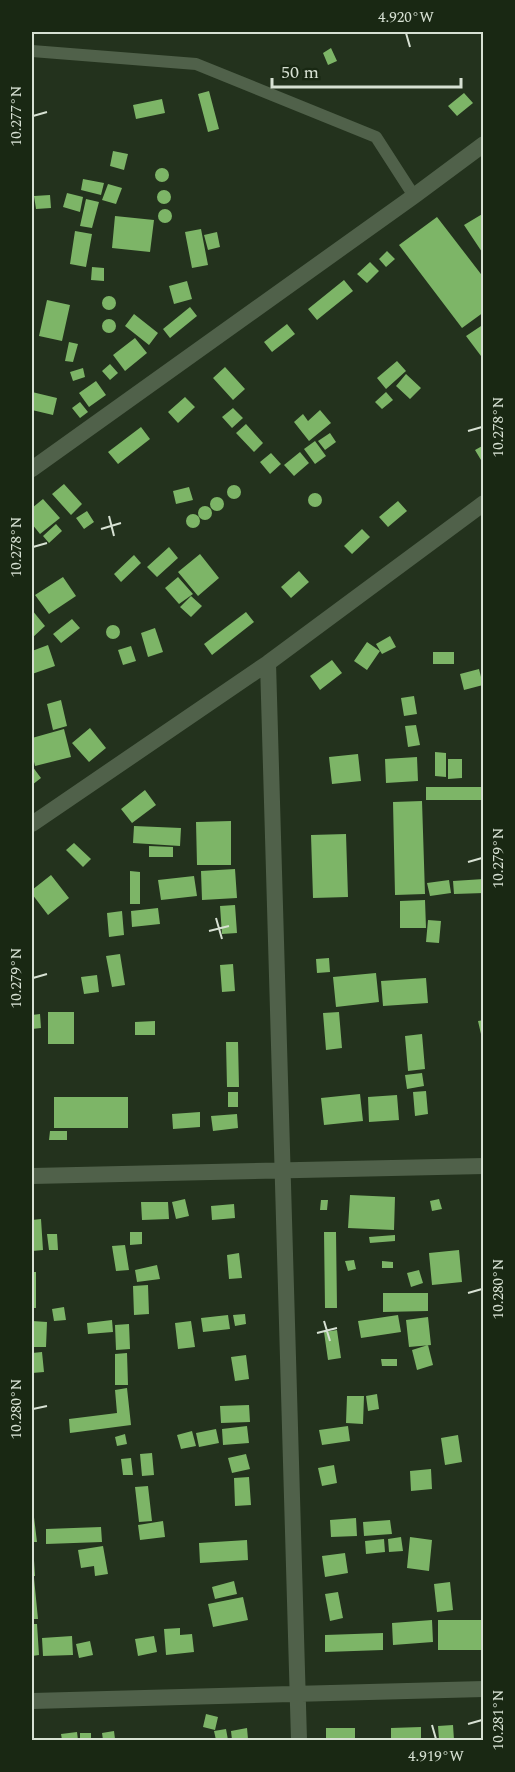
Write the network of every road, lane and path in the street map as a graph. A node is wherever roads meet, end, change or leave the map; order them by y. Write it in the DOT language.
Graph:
graph roads {
  1 [pos="32,51"];
  2 [pos="483,144"];
  3 [pos="414,196"];
  4 [pos="32,469"];
  5 [pos="483,503"];
  6 [pos="268,663"];
  7 [pos="32,824"];
  8 [pos="483,1166"];
  9 [pos="283,1170"];
  10 [pos="32,1176"];
  11 [pos="483,1689"];
  12 [pos="297,1694"];
  13 [pos="32,1701"];
  14 [pos="299,1740"];
  1 -- 3 [label="lane"];
  2 -- 3 [label="street"];
  3 -- 4 [label="street"];
  5 -- 6 [label="street"];
  6 -- 7 [label="street"];
  6 -- 9 [label="street"];
  8 -- 9 [label="street"];
  9 -- 10 [label="street"];
  9 -- 12 [label="street"];
  11 -- 12 [label="street"];
  12 -- 13 [label="street"];
  12 -- 14 [label="street"];
}
